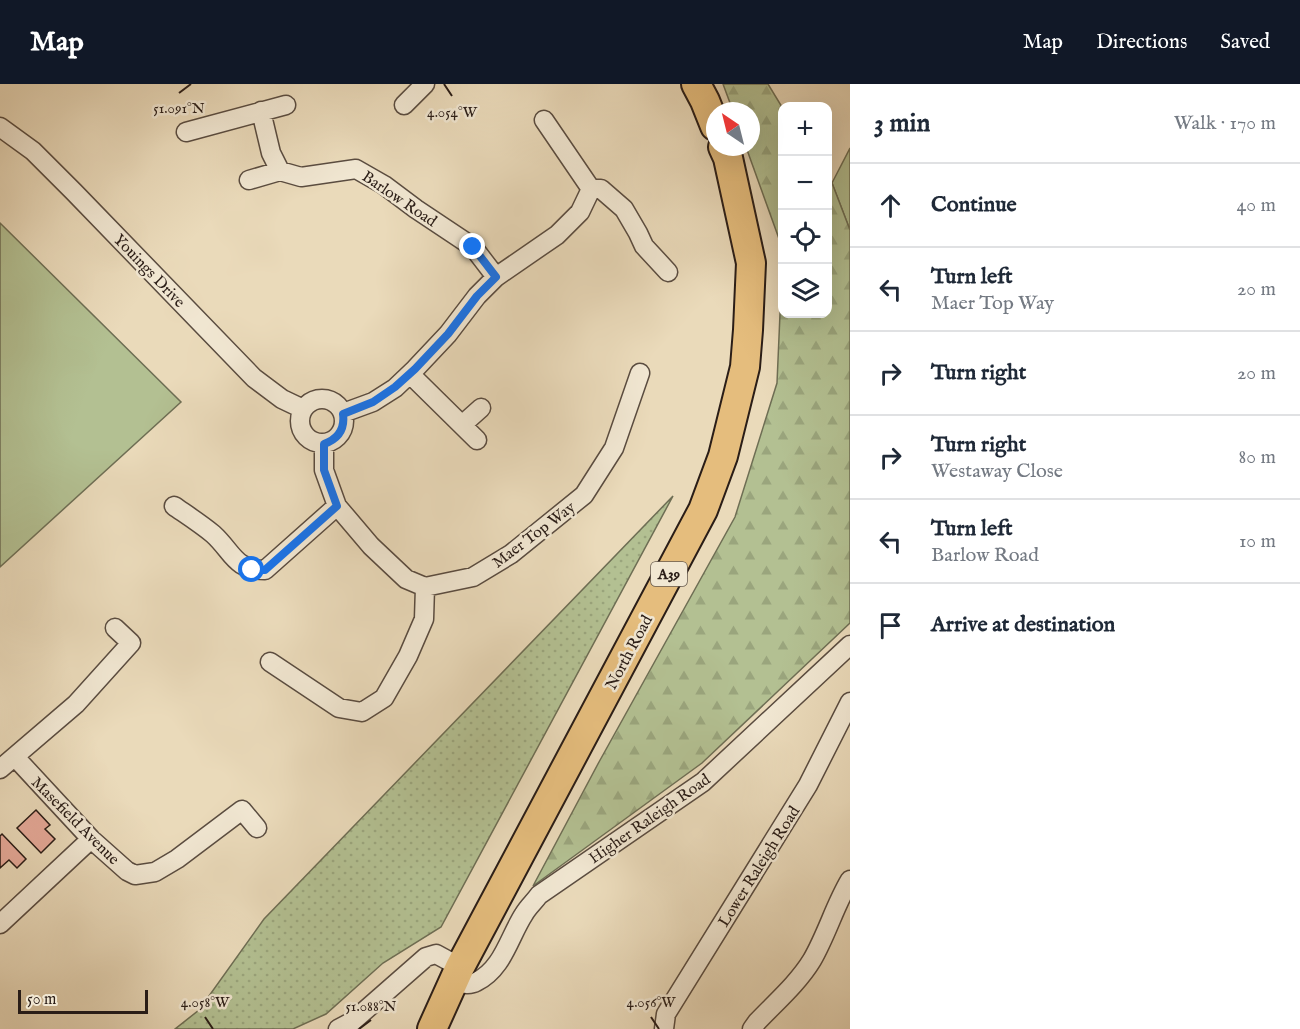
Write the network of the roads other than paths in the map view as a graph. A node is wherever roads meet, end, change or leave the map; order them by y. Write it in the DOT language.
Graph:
graph roads {
  1 [pos="425,84"];
  2 [pos="696,84"];
  3 [pos="706,104"];
  4 [pos="286,105"];
  5 [pos="404,105"];
  6 [pos="261,111"];
  7 [pos="544,120"];
  8 [pos="0,127"];
  9 [pos="186,132"];
  10 [pos="727,156"];
  11 [pos="280,171"];
  12 [pos="249,180"];
  13 [pos="591,189"];
  14 [pos="668,272"];
  15 [pos="496,277"];
  16 [pos="640,373"];
  17 [pos="410,374"];
  18 [pos="481,408"];
  19 [pos="303,409"];
  20 [pos="343,414"];
  21 [pos="462,425"];
  22 [pos="477,440"];
  23 [pos="324,444"];
  24 [pos="174,506"];
  25 [pos="337,506"];
  26 [pos="426,587"];
  27 [pos="115,628"];
  28 [pos="850,645"];
  29 [pos="270,662"];
  30 [pos="850,702"];
  31 [pos="15,758"];
  32 [pos="0,769"];
  33 [pos="257,828"];
  34 [pos="91,839"];
  35 [pos="850,880"];
  36 [pos="0,924"];
  37 [pos="456,974"];
  38 [pos="758,1027"];
  39 [pos="338,1029"];
  40 [pos="432,1029"];
  41 [pos="664,1029"];
  1 -- 5 [label="street"];
  2 -- 3 [label="main road"];
  4 -- 6 [label="street"];
  6 -- 9 [label="street"];
  6 -- 11 [label="street"];
  7 -- 13 [label="street"];
  8 -- 19 [label="street, Youings Drive"];
  10 -- 37 [label="main road, North Road / A39"];
  11 -- 12 [label="street, Barlow Road"];
  11 -- 15 [label="street, Barlow Road"];
  13 -- 14 [label="street"];
  13 -- 15 [label="street"];
  15 -- 17 [label="street"];
  16 -- 26 [label="street, Maer Top Way"];
  17 -- 20 [label="street"];
  17 -- 21 [label="street"];
  18 -- 21 [label="street"];
  19 -- 20 [label="street"];
  19 -- 23 [label="street"];
  20 -- 23 [label="street"];
  21 -- 22 [label="street"];
  23 -- 25 [label="street"];
  24 -- 25 [label="street"];
  25 -- 26 [label="street"];
  26 -- 29 [label="street"];
  27 -- 31 [label="street"];
  28 -- 37 [label="street, Higher Raleigh Road"];
  30 -- 41 [label="street, Lower Raleigh Road"];
  31 -- 32 [label="street"];
  31 -- 34 [label="street, Masefield Avenue"];
  33 -- 34 [label="street, Masefield Avenue"];
  34 -- 36 [label="street"];
  35 -- 38 [label="street"];
  37 -- 39 [label="street"];
  37 -- 40 [label="main road, North Road / A39"];
}
